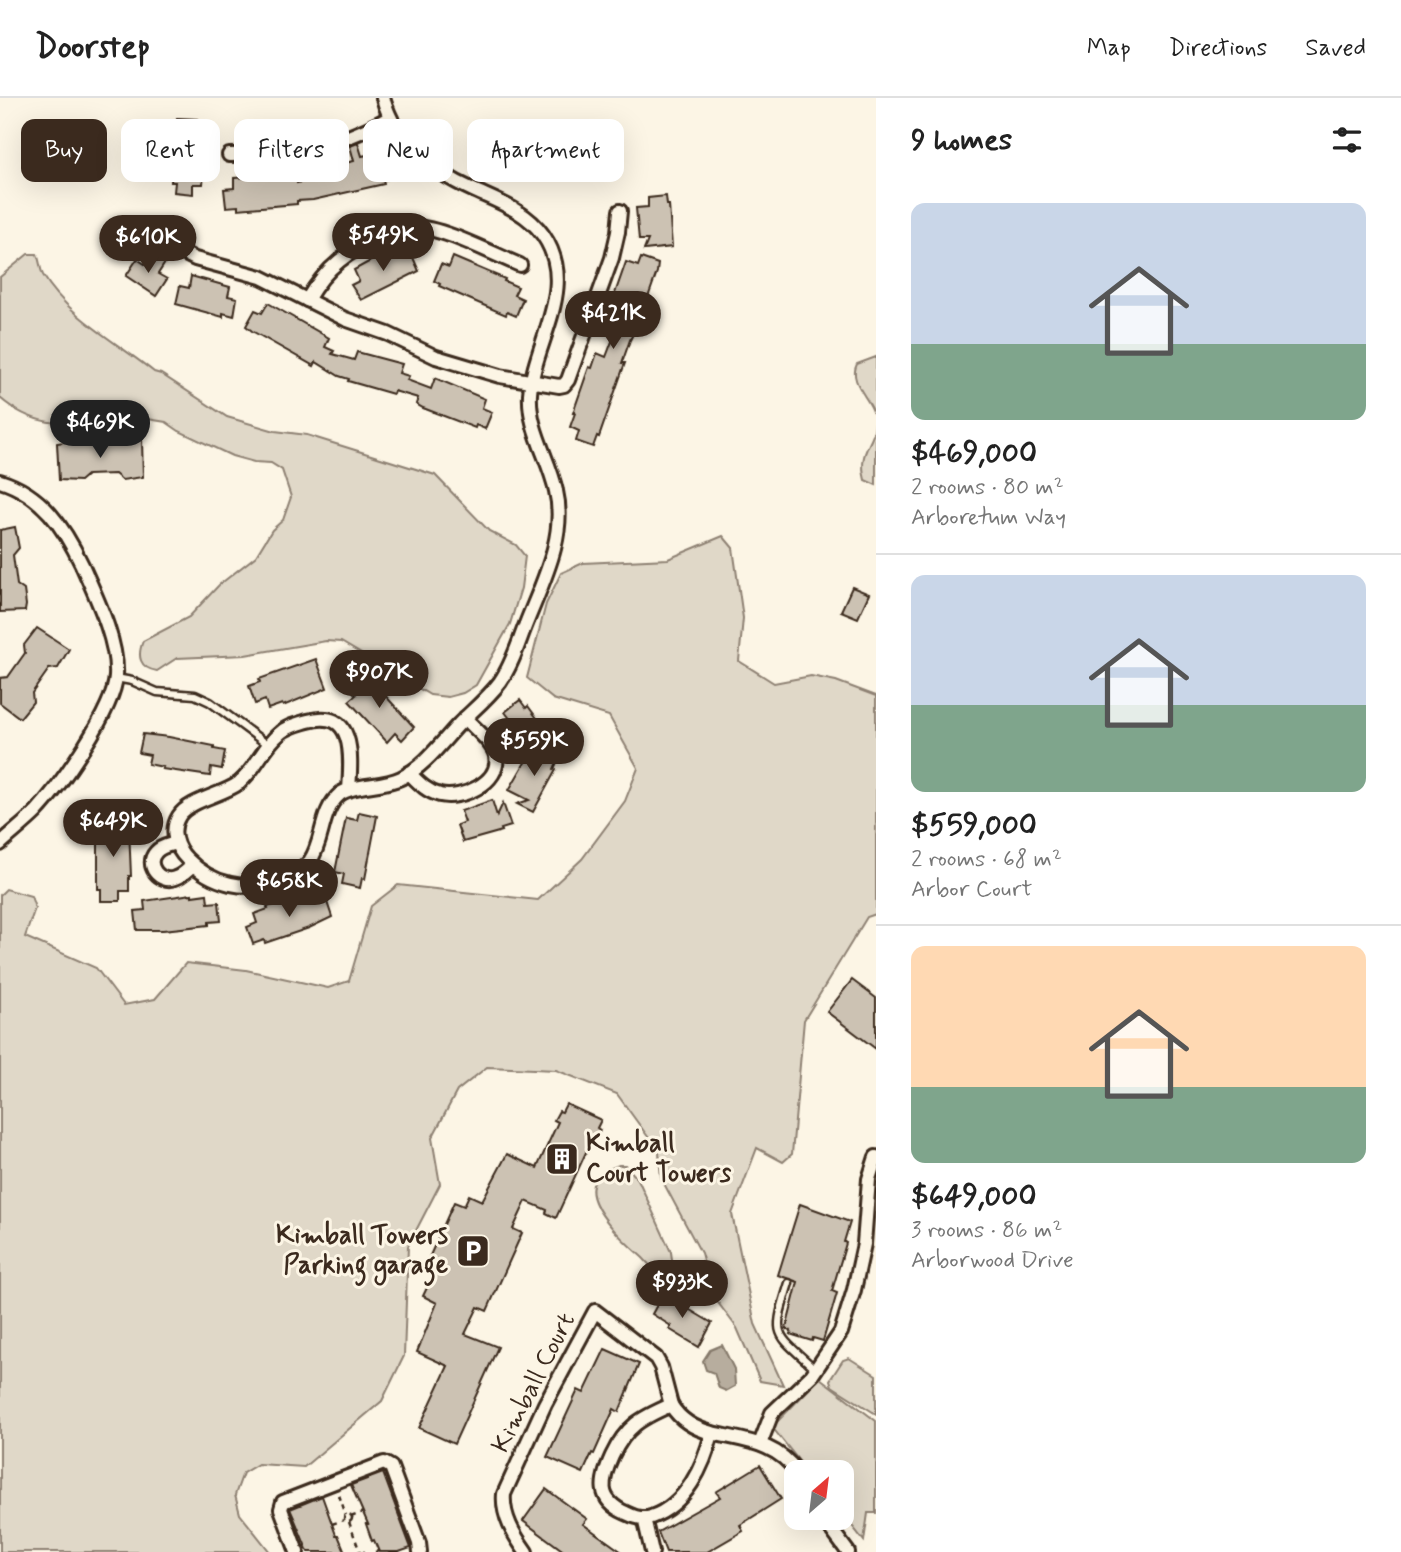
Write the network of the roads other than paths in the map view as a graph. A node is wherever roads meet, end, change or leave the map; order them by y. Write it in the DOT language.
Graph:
graph roads {
  1 [pos="383,98"];
  2 [pos="389,118"];
  3 [pos="229,155"];
  4 [pos="620,211"];
  5 [pos="166,245"];
  6 [pos="520,265"];
  7 [pos="307,300"];
  8 [pos="531,381"];
  9 [pos="0,481"];
  10 [pos="116,678"];
  11 [pos="465,718"];
  12 [pos="269,746"];
  13 [pos="409,773"];
  14 [pos="349,790"];
  15 [pos="176,842"];
  16 [pos="0,844"];
  17 [pos="193,865"];
  18 [pos="875,1165"];
  19 [pos="789,1283"];
  20 [pos="816,1370"];
  21 [pos="671,1405"];
  22 [pos="712,1433"];
  23 [pos="760,1444"];
  24 [pos="786,1460"];
  25 [pos="644,1518"];
  26 [pos="832,1530"];
  27 [pos="297,1552"];
  28 [pos="421,1552"];
  29 [pos="526,1552"];
  30 [pos="652,1552"];
  31 [pos="848,1552"];
  1 -- 2 [label="street"];
  2 -- 3 [label="street"];
  2 -- 8 [label="street"];
  4 -- 8 [label="street"];
  5 -- 7 [label="street"];
  6 -- 7 [label="street"];
  7 -- 8 [label="street"];
  8 -- 11 [label="street"];
  9 -- 10 [label="street"];
  10 -- 12 [label="lane"];
  10 -- 16 [label="street"];
  11 -- 13 [label="street"];
  11 -- 13 [label="street"];
  12 -- 14 [label="street"];
  12 -- 15 [label="street"];
  13 -- 14 [label="street"];
  14 -- 17 [label="street"];
  15 -- 17 [label="street"];
  15 -- 17 [label="street"];
  18 -- 20 [label="street"];
  19 -- 20 [label="lane"];
  20 -- 23 [label="street"];
  21 -- 22 [label="street"];
  21 -- 25 [label="street"];
  21 -- 29 [label="street, Kimball Court"];
  22 -- 23 [label="street"];
  22 -- 25 [label="street"];
  23 -- 24 [label="street"];
  25 -- 30 [label="street"];
  26 -- 31 [label="street"];
  27 -- 28 [label="street"];
}
